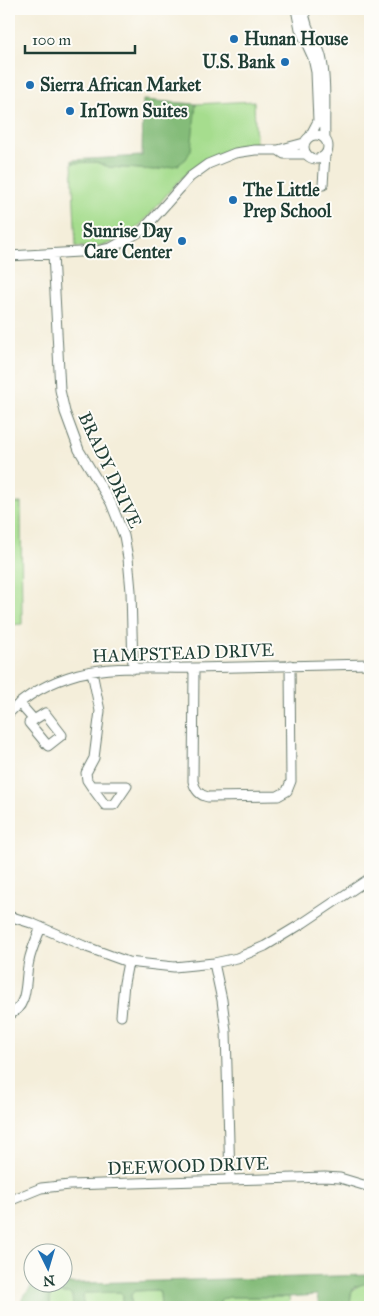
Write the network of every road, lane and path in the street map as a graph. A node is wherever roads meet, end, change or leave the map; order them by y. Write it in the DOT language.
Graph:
graph roads {
  1 [pos="296,9"];
  2 [pos="304,9"];
  3 [pos="307,139"];
  4 [pos="325,139"];
  5 [pos="278,150"];
  6 [pos="305,154"];
  7 [pos="325,155"];
  8 [pos="315,160"];
  9 [pos="324,174"];
  10 [pos="324,185"];
  11 [pos="53,254"];
  12 [pos="9,256"];
  13 [pos="370,664"];
  14 [pos="290,665"];
  15 [pos="194,668"];
  16 [pos="133,669"];
  17 [pos="92,672"];
  18 [pos="18,703"];
  19 [pos="9,713"];
  20 [pos="34,720"];
  21 [pos="91,786"];
  22 [pos="370,878"];
  23 [pos="9,916"];
  24 [pos="41,927"];
  25 [pos="128,962"];
  26 [pos="214,963"];
  27 [pos="9,1015"];
  28 [pos="121,1016"];
  29 [pos="230,1180"];
  30 [pos="370,1187"];
  31 [pos="9,1201"];
  1 -- 3 [label="street"];
  2 -- 4 [label="street"];
  3 -- 4 [label="street"];
  3 -- 5 [label="street"];
  3 -- 6 [label="street"];
  4 -- 7 [label="street"];
  5 -- 6 [label="street"];
  5 -- 11 [label="street"];
  6 -- 8 [label="street"];
  7 -- 8 [label="street"];
  7 -- 9 [label="street"];
  8 -- 9 [label="street"];
  9 -- 10 [label="street"];
  11 -- 12 [label="street"];
  11 -- 16 [label="street, BRADY DRIVE"];
  13 -- 14 [label="street, HAMPSTEAD DRIVE"];
  14 -- 15 [label="street, HAMPSTEAD DRIVE"];
  14 -- 15 [label="street"];
  15 -- 16 [label="street, HAMPSTEAD DRIVE"];
  16 -- 17 [label="street, HAMPSTEAD DRIVE"];
  17 -- 18 [label="street, HAMPSTEAD DRIVE"];
  17 -- 21 [label="street"];
  18 -- 19 [label="street, HAMPSTEAD DRIVE"];
  18 -- 20 [label="street"];
  22 -- 26 [label="street"];
  23 -- 24 [label="street"];
  24 -- 25 [label="street"];
  24 -- 27 [label="street"];
  25 -- 26 [label="street"];
  25 -- 28 [label="street"];
  26 -- 29 [label="street"];
  29 -- 30 [label="street, DEEWOOD DRIVE"];
  29 -- 31 [label="street, DEEWOOD DRIVE"];
}
